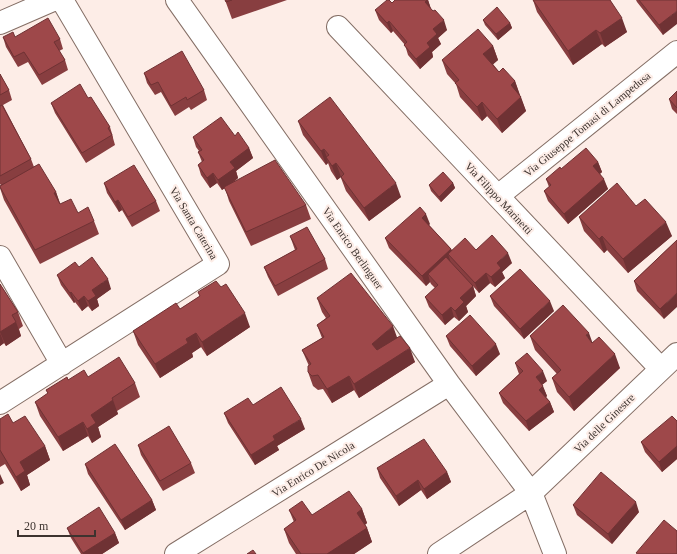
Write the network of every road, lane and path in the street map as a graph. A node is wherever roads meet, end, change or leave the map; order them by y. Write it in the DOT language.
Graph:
graph roads {
  1 [pos="53,0"];
  2 [pos="62,0"];
  3 [pos="177,0"];
  4 [pos="0,23"];
  5 [pos="338,28"];
  6 [pos="677,52"];
  7 [pos="498,196"];
  8 [pos="0,257"];
  9 [pos="677,354"];
  10 [pos="62,364"];
  11 [pos="661,369"];
  12 [pos="449,384"];
  13 [pos="0,403"];
  14 [pos="531,493"];
  15 [pos="176,554"];
  16 [pos="439,554"];
  17 [pos="555,554"];
  1 -- 4 [label="street"];
  2 -- 10 [label="street, Via Santa Caterina"];
  3 -- 12 [label="street, Via Enrico Berlinguer"];
  5 -- 7 [label="street, Via Filippo Marinetti"];
  6 -- 7 [label="street, Via Giuseppe Tomasi di Lampedusa"];
  7 -- 11 [label="street, Via Filippo Marinetti"];
  8 -- 10 [label="street"];
  9 -- 11 [label="street, Via delle Ginestre"];
  10 -- 13 [label="street, Via Santa Caterina"];
  11 -- 14 [label="street, Via delle Ginestre"];
  12 -- 14 [label="street, Via Enrico Berlinguer"];
  12 -- 15 [label="street, Via Enrico De Nicola"];
  14 -- 16 [label="street, Via delle Ginestre"];
  14 -- 17 [label="street, Via Enrico Berlinguer"];
}
